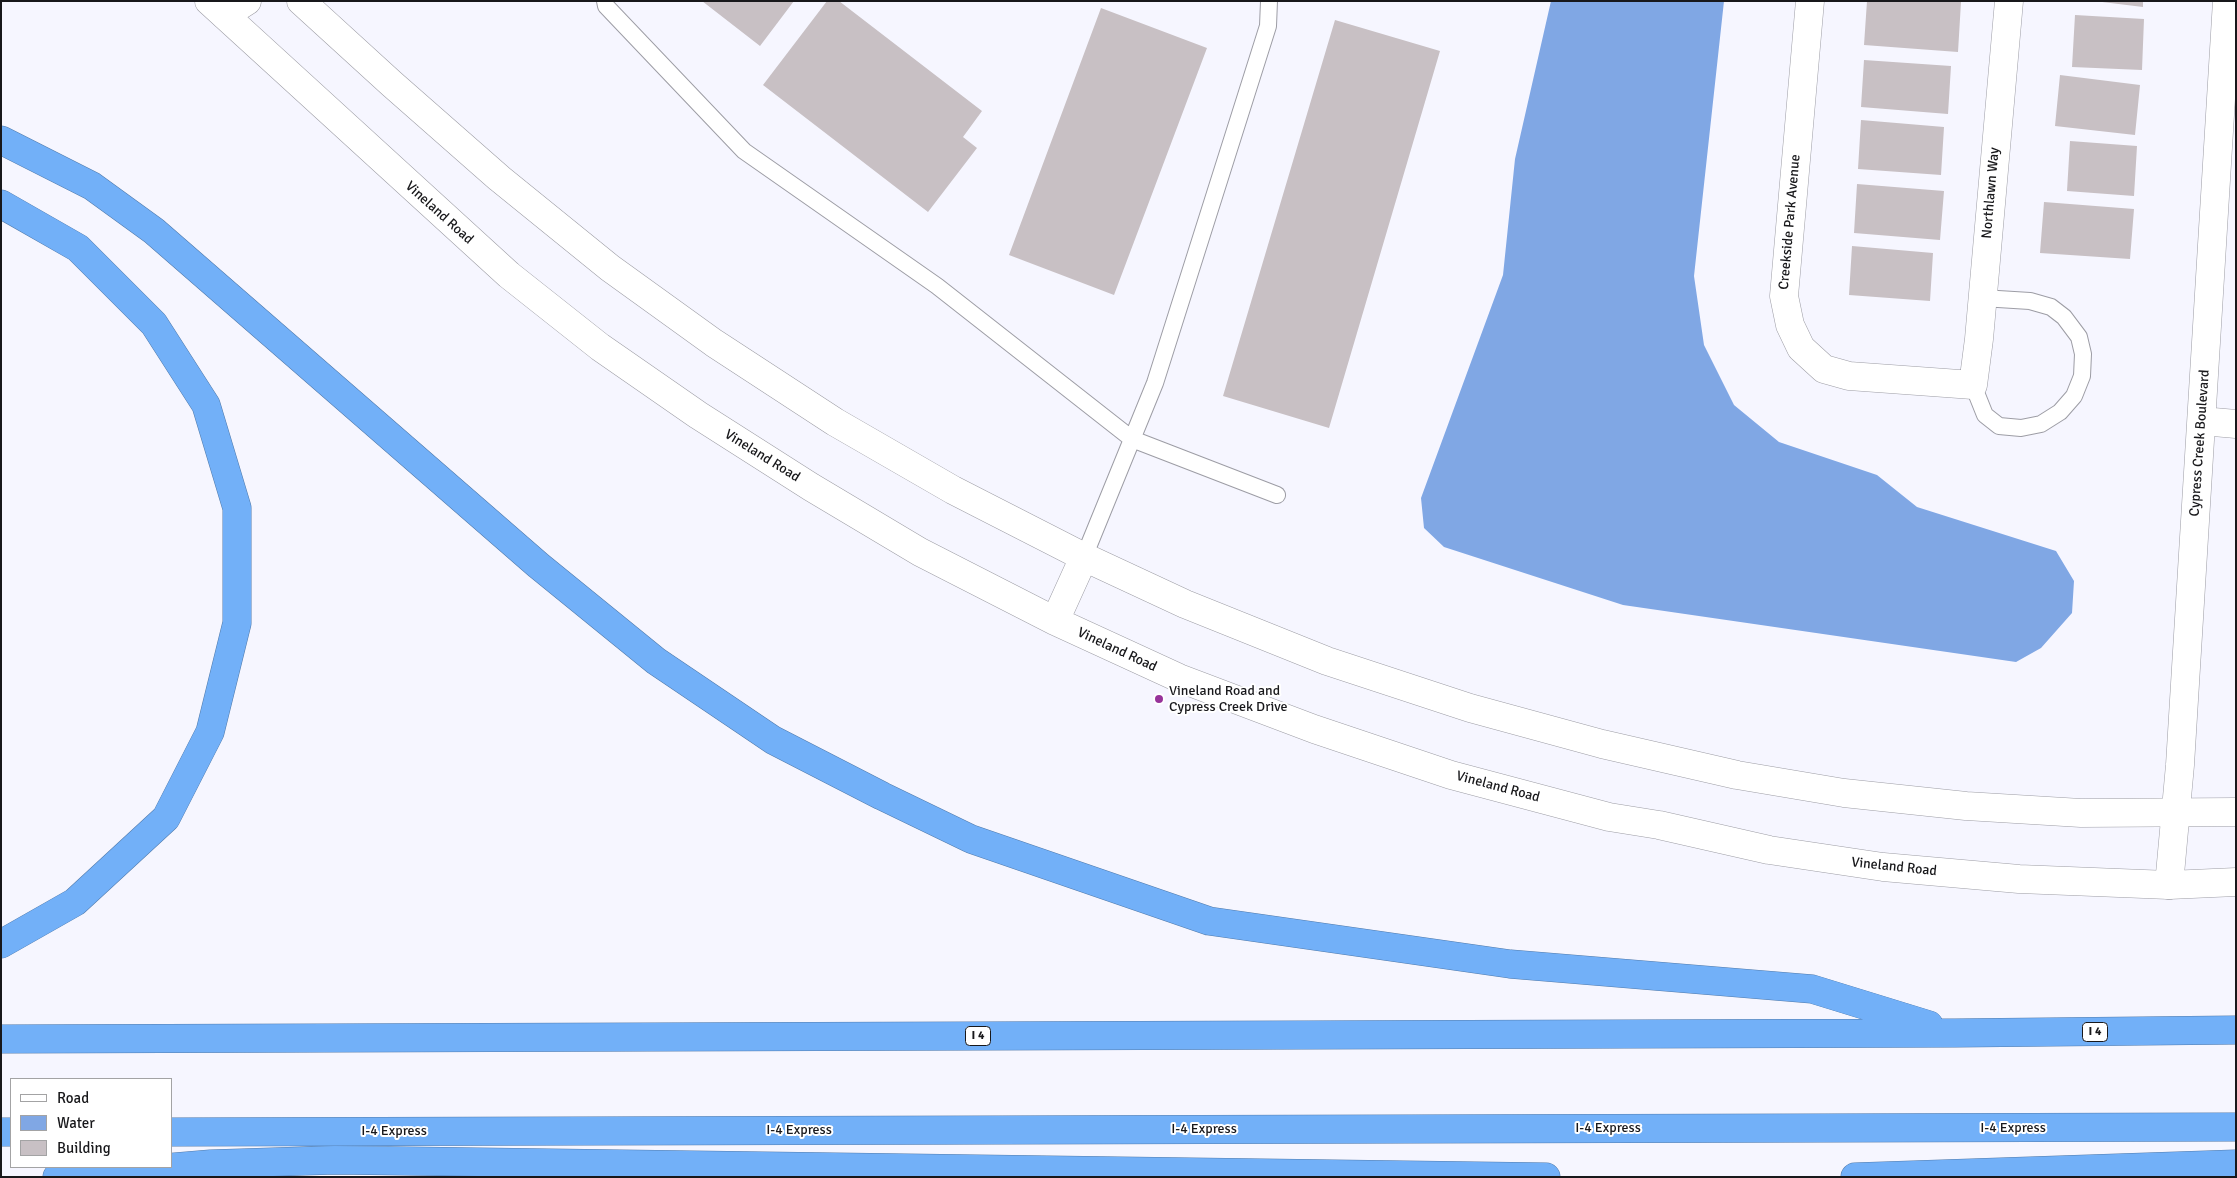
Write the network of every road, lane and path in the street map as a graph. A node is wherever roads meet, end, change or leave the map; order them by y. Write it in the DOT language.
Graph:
graph roads {
  1 [pos="301,1"];
  2 [pos="605,1"];
  3 [pos="1269,1"];
  4 [pos="1810,1"];
  5 [pos="2009,1"];
  6 [pos="2227,1"];
  7 [pos="227,5"];
  8 [pos="1,140"];
  9 [pos="1,204"];
  10 [pos="1982,298"];
  11 [pos="1973,385"];
  12 [pos="2202,421"];
  13 [pos="2236,424"];
  14 [pos="1132,439"];
  15 [pos="1277,495"];
  16 [pos="1084,557"];
  17 [pos="1055,621"];
  18 [pos="2236,812"];
  19 [pos="2176,814"];
  20 [pos="2236,882"];
  21 [pos="2169,885"];
  22 [pos="1,944"];
  23 [pos="2236,1030"];
  24 [pos="1955,1033"];
  25 [pos="1,1039"];
  26 [pos="2236,1127"];
  27 [pos="172,1132"];
  28 [pos="2236,1164"];
  29 [pos="172,1167"];
  30 [pos="164,1168"];
  31 [pos="57,1177"];
  32 [pos="1546,1177"];
  33 [pos="1855,1177"];
  1 -- 16 [label="street"];
  2 -- 14 [label="lane"];
  3 -- 14 [label="lane"];
  4 -- 11 [label="street, Creekside Park Avenue"];
  5 -- 10 [label="street, Northlawn Way"];
  6 -- 12 [label="street, Cypress Creek Boulevard"];
  7 -- 17 [label="street, Vineland Road"];
  8 -- 24 [label="highway"];
  9 -- 22 [label="highway"];
  10 -- 11 [label="street, Northlawn Way"];
  10 -- 11 [label="lane"];
  12 -- 13 [label="street"];
  12 -- 19 [label="street, Cypress Creek Boulevard"];
  14 -- 15 [label="lane"];
  14 -- 16 [label="lane"];
  16 -- 17 [label="street"];
  16 -- 19 [label="street"];
  17 -- 21 [label="street, Vineland Road"];
  18 -- 19 [label="street"];
  19 -- 21 [label="street, Cypress Creek Boulevard"];
  20 -- 21 [label="street, Vineland Road"];
  23 -- 24 [label="highway, I 4"];
  24 -- 25 [label="highway, I 4"];
  26 -- 27 [label="highway, I-4 Express"];
  28 -- 33 [label="highway"];
  29 -- 32 [label="highway"];
  30 -- 31 [label="highway"];
}
